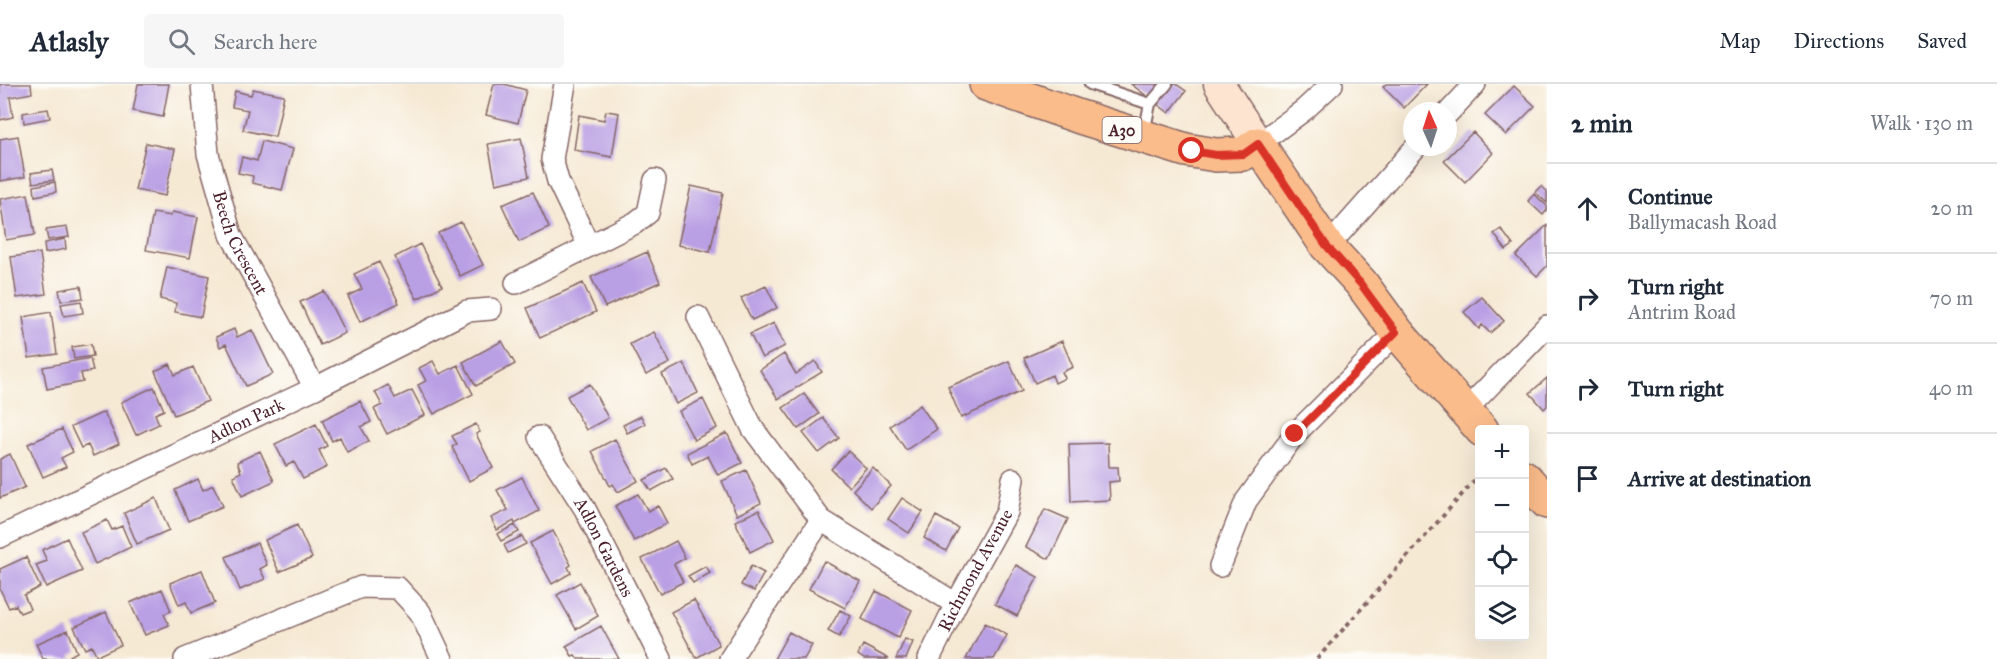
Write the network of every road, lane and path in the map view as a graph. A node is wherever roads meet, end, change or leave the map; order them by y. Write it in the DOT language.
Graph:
graph roads {
  1 [pos="202,84"];
  2 [pos="565,84"];
  3 [pos="1090,84"];
  4 [pos="1167,84"];
  5 [pos="1219,84"];
  6 [pos="1332,84"];
  7 [pos="1475,84"];
  8 [pos="1005,87"];
  9 [pos="1457,103"];
  10 [pos="1150,104"];
  11 [pos="1143,136"];
  12 [pos="1258,144"];
  13 [pos="1408,156"];
  14 [pos="655,180"];
  15 [pos="1326,245"];
  16 [pos="589,246"];
  17 [pos="516,283"];
  18 [pos="491,309"];
  19 [pos="698,316"];
  20 [pos="1547,326"];
  21 [pos="1396,332"];
  22 [pos="315,388"];
  23 [pos="1474,420"];
  24 [pos="539,437"];
  25 [pos="1013,479"];
  26 [pos="1475,479"];
  27 [pos="1526,479"];
  28 [pos="1547,502"];
  29 [pos="821,520"];
  30 [pos="0,537"];
  31 [pos="1220,566"];
  32 [pos="956,604"];
  33 [pos="185,659"];
  34 [pos="442,659"];
  35 [pos="661,659"];
  36 [pos="730,659"];
  37 [pos="929,659"];
  38 [pos="1317,659"];
  1 -- 22 [label="street, Beech Crescent"];
  2 -- 16 [label="street"];
  3 -- 10 [label="lane"];
  4 -- 10 [label="lane"];
  5 -- 12 [label="main road"];
  6 -- 12 [label="street"];
  7 -- 9 [label="street"];
  8 -- 11 [label="main road, A30"];
  10 -- 11 [label="lane"];
  11 -- 12 [label="main road, A30"];
  12 -- 15 [label="main road"];
  13 -- 15 [label="street"];
  14 -- 16 [label="street"];
  15 -- 21 [label="main road"];
  16 -- 17 [label="street"];
  18 -- 22 [label="street, Adlon Park"];
  19 -- 29 [label="street"];
  20 -- 23 [label="street"];
  21 -- 23 [label="main road"];
  21 -- 31 [label="street"];
  22 -- 30 [label="street, Adlon Park"];
  24 -- 35 [label="street, Adlon Gardens"];
  25 -- 32 [label="street, Richmond Avenue"];
  26 -- 38 [label="path"];
  27 -- 28 [label="main road"];
  29 -- 32 [label="street"];
  29 -- 36 [label="street"];
  32 -- 37 [label="street, Richmond Avenue"];
  33 -- 34 [label="street"];
}
